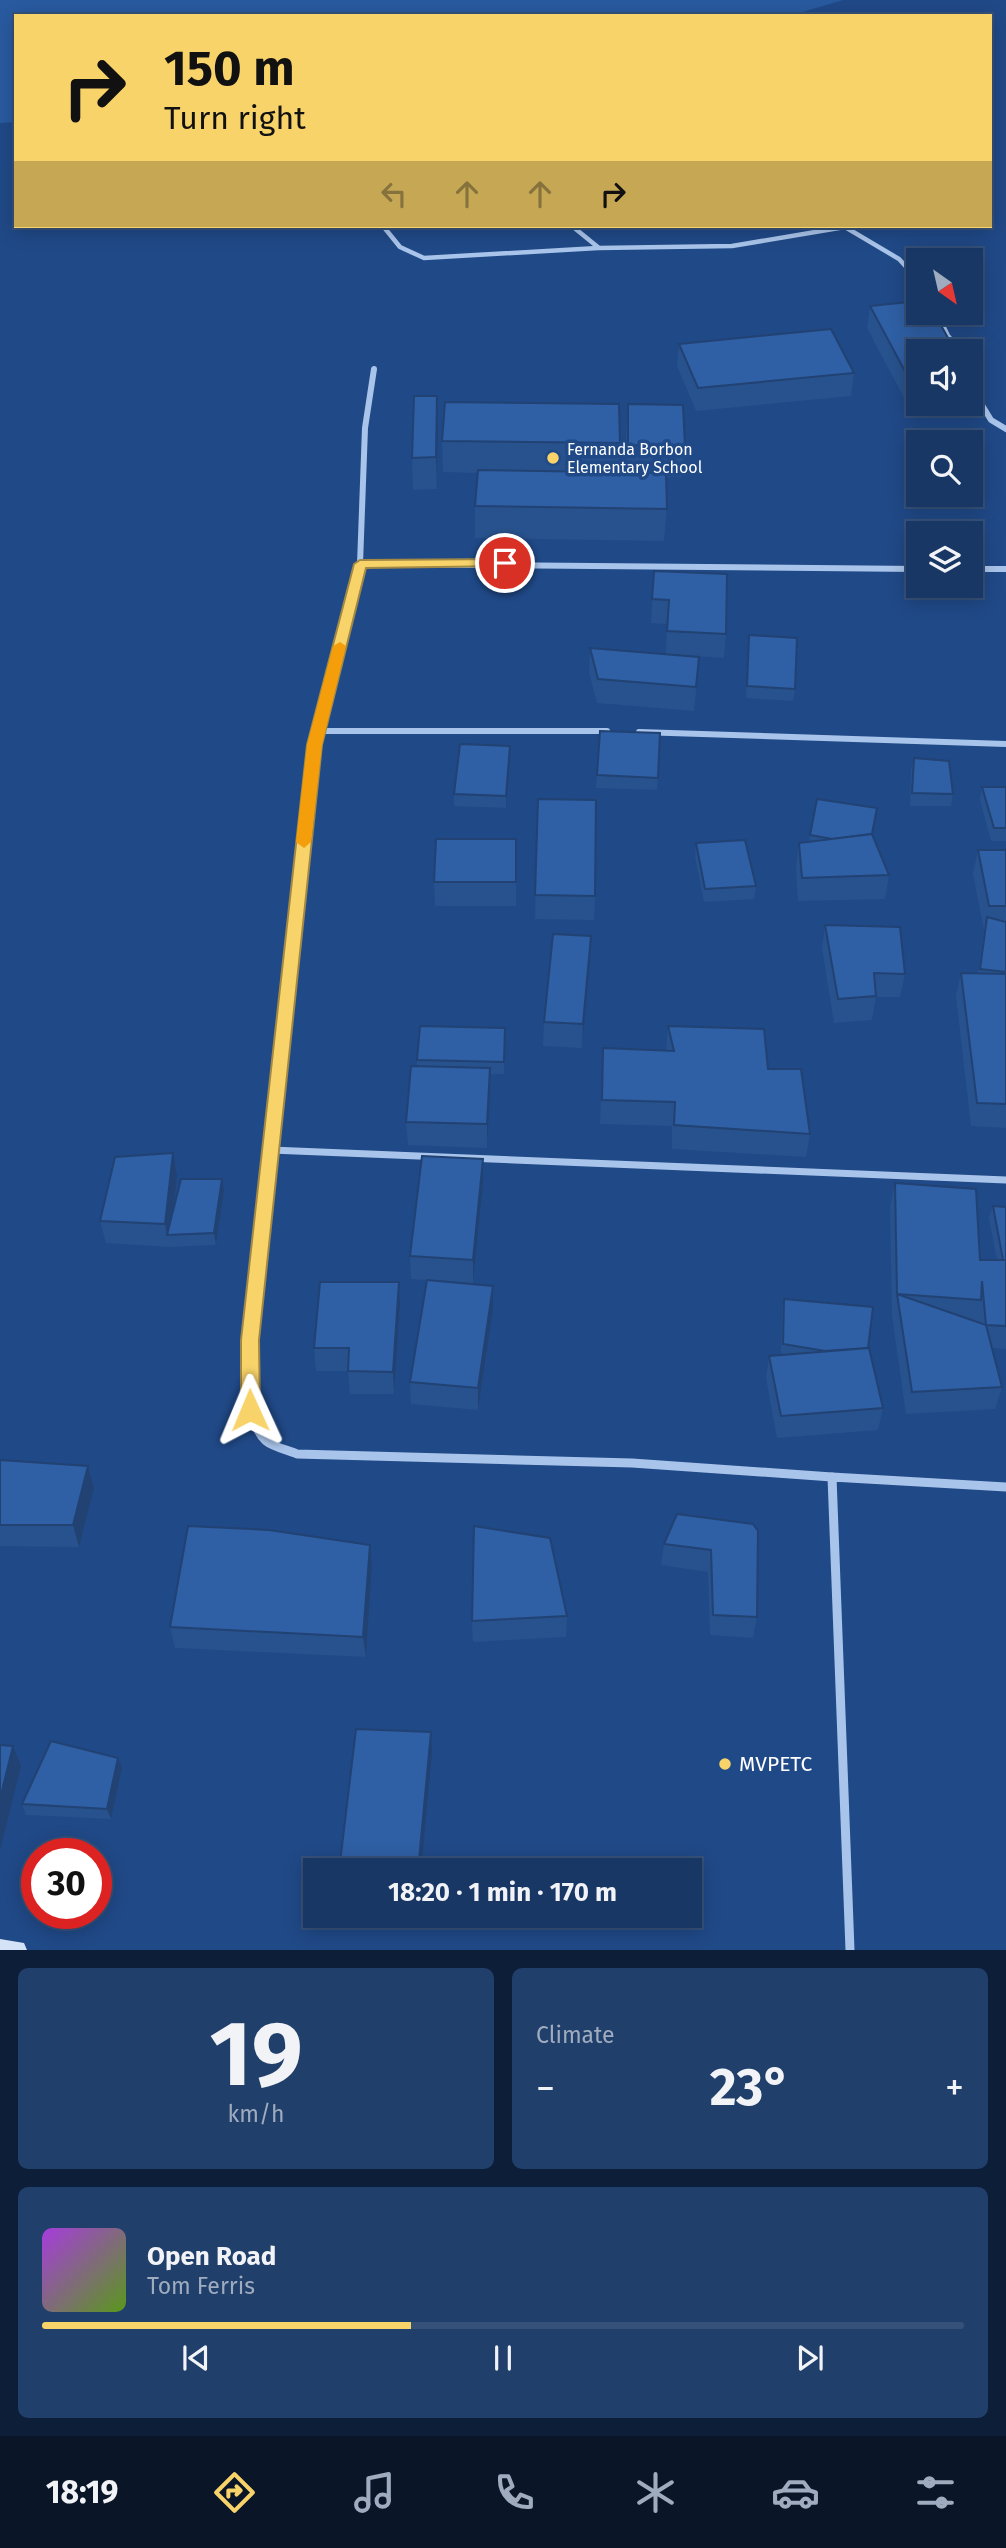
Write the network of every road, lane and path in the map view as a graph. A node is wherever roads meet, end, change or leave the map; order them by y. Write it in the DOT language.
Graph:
graph roads {
  1 [pos="385,228"];
  2 [pos="574,228"];
  3 [pos="838,228"];
  4 [pos="846,228"];
  5 [pos="599,248"];
  6 [pos="906,266"];
  7 [pos="374,369"];
  8 [pos="983,407"];
  9 [pos="1006,429"];
  10 [pos="360,564"];
  11 [pos="906,569"];
  12 [pos="983,569"];
  13 [pos="1006,569"];
  14 [pos="317,731"];
  15 [pos="618,732"];
  16 [pos="632,732"];
  17 [pos="1006,744"];
  18 [pos="271,1150"];
  19 [pos="1006,1180"];
  20 [pos="832,1477"];
  21 [pos="1006,1487"];
  22 [pos="0,1949"];
  23 [pos="17,1950"];
  24 [pos="850,1950"];
  1 -- 5 [label="street"];
  2 -- 5 [label="street"];
  3 -- 5 [label="street"];
  4 -- 6 [label="street"];
  7 -- 10 [label="street"];
  8 -- 9 [label="street"];
  10 -- 11 [label="street"];
  10 -- 14 [label="street"];
  12 -- 13 [label="street"];
  14 -- 15 [label="street"];
  14 -- 18 [label="street"];
  16 -- 17 [label="street"];
  18 -- 19 [label="street"];
  18 -- 20 [label="street"];
  20 -- 21 [label="street"];
  20 -- 24 [label="street"];
  22 -- 23 [label="street"];
}
